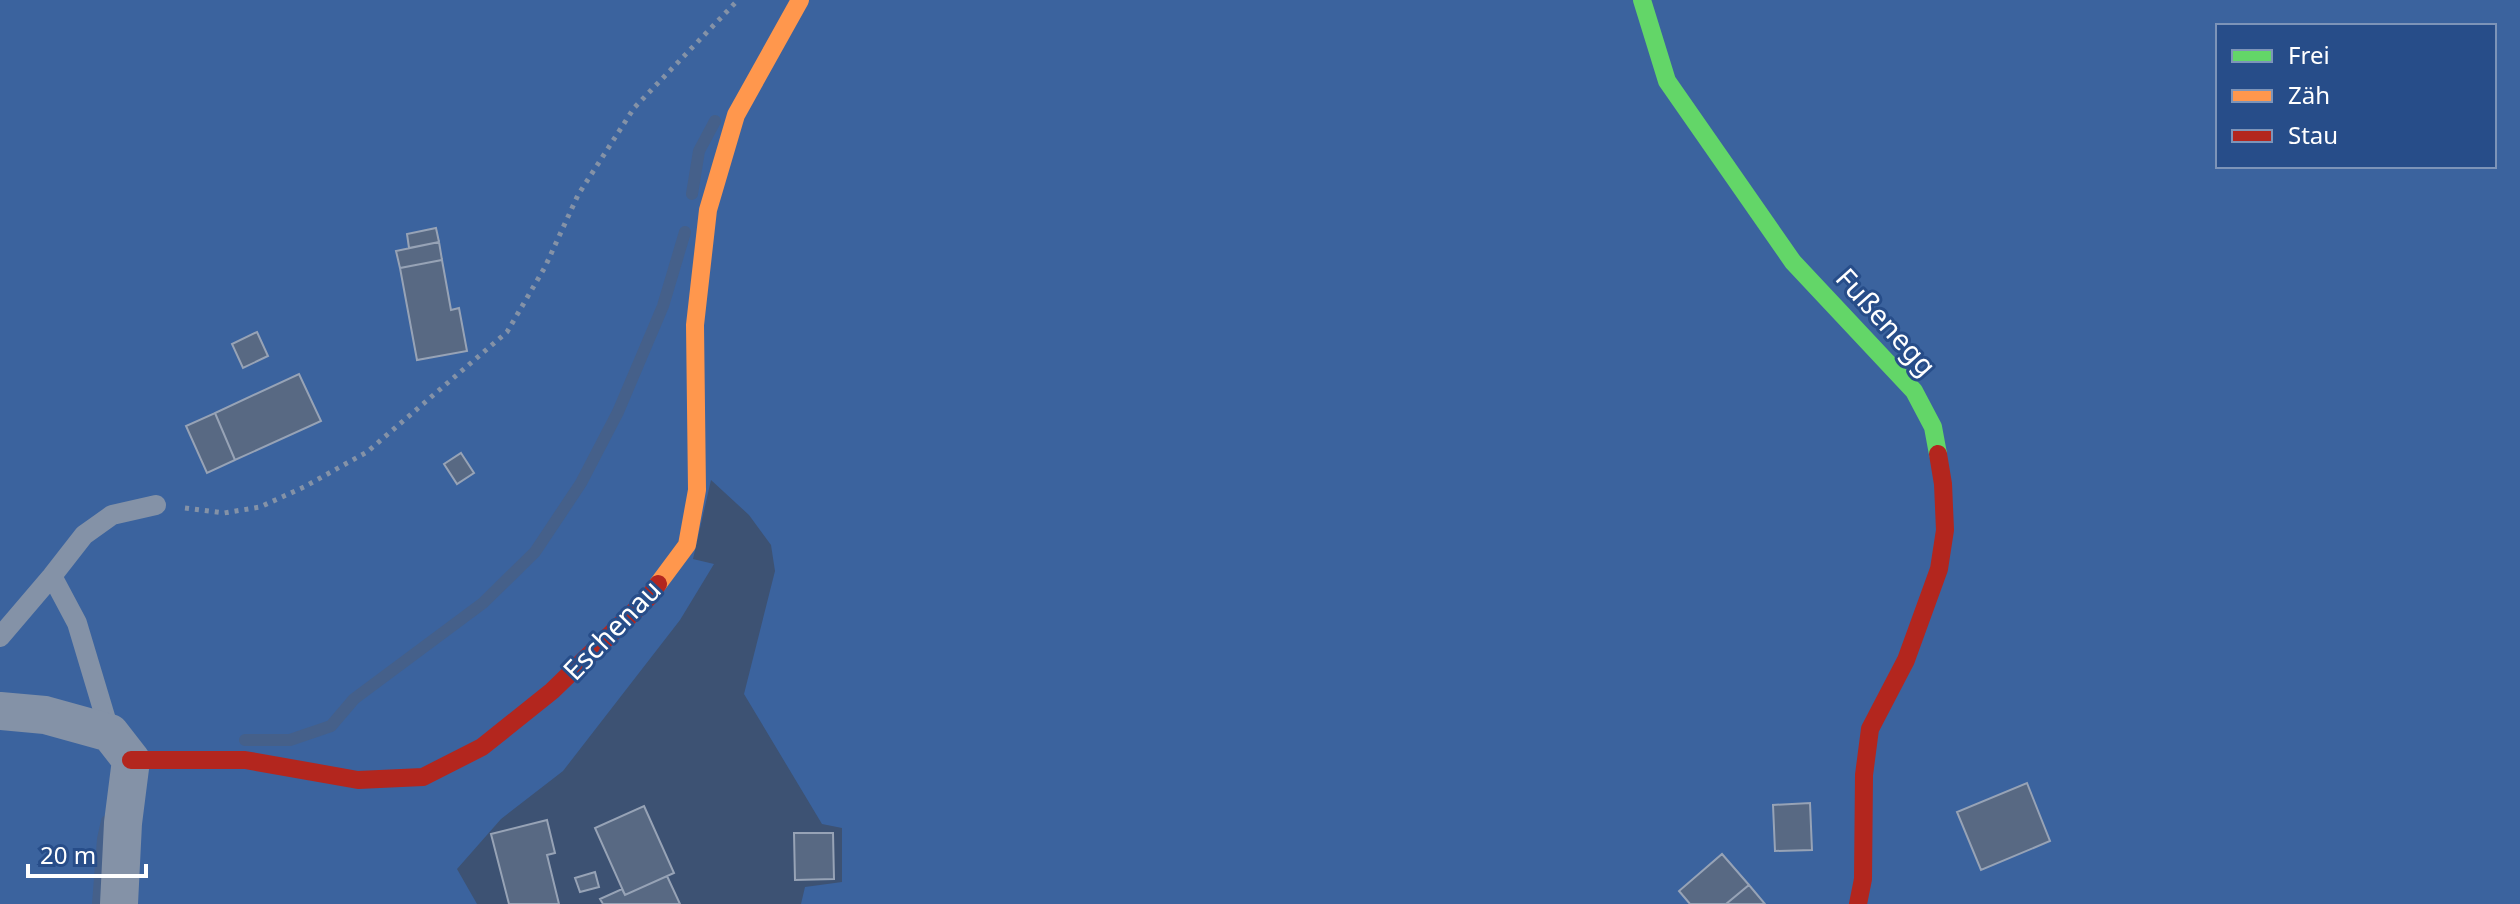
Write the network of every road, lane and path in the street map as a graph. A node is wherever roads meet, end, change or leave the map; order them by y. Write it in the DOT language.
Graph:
graph roads {
  1 [pos="738,0"];
  2 [pos="800,0"];
  3 [pos="1642,0"];
  4 [pos="156,505"];
  5 [pos="52,576"];
  6 [pos="0,637"];
  7 [pos="0,711"];
  8 [pos="120,746"];
  9 [pos="119,904"];
  10 [pos="1858,904"];
  1 -- 4 [label="path"];
  2 -- 8 [label="street, Eschenau"];
  3 -- 10 [label="street, Fußenegg"];
  4 -- 5 [label="lane"];
  5 -- 6 [label="lane"];
  5 -- 8 [label="lane"];
  7 -- 8 [label="street, Eschenau"];
  8 -- 9 [label="street"];
}
